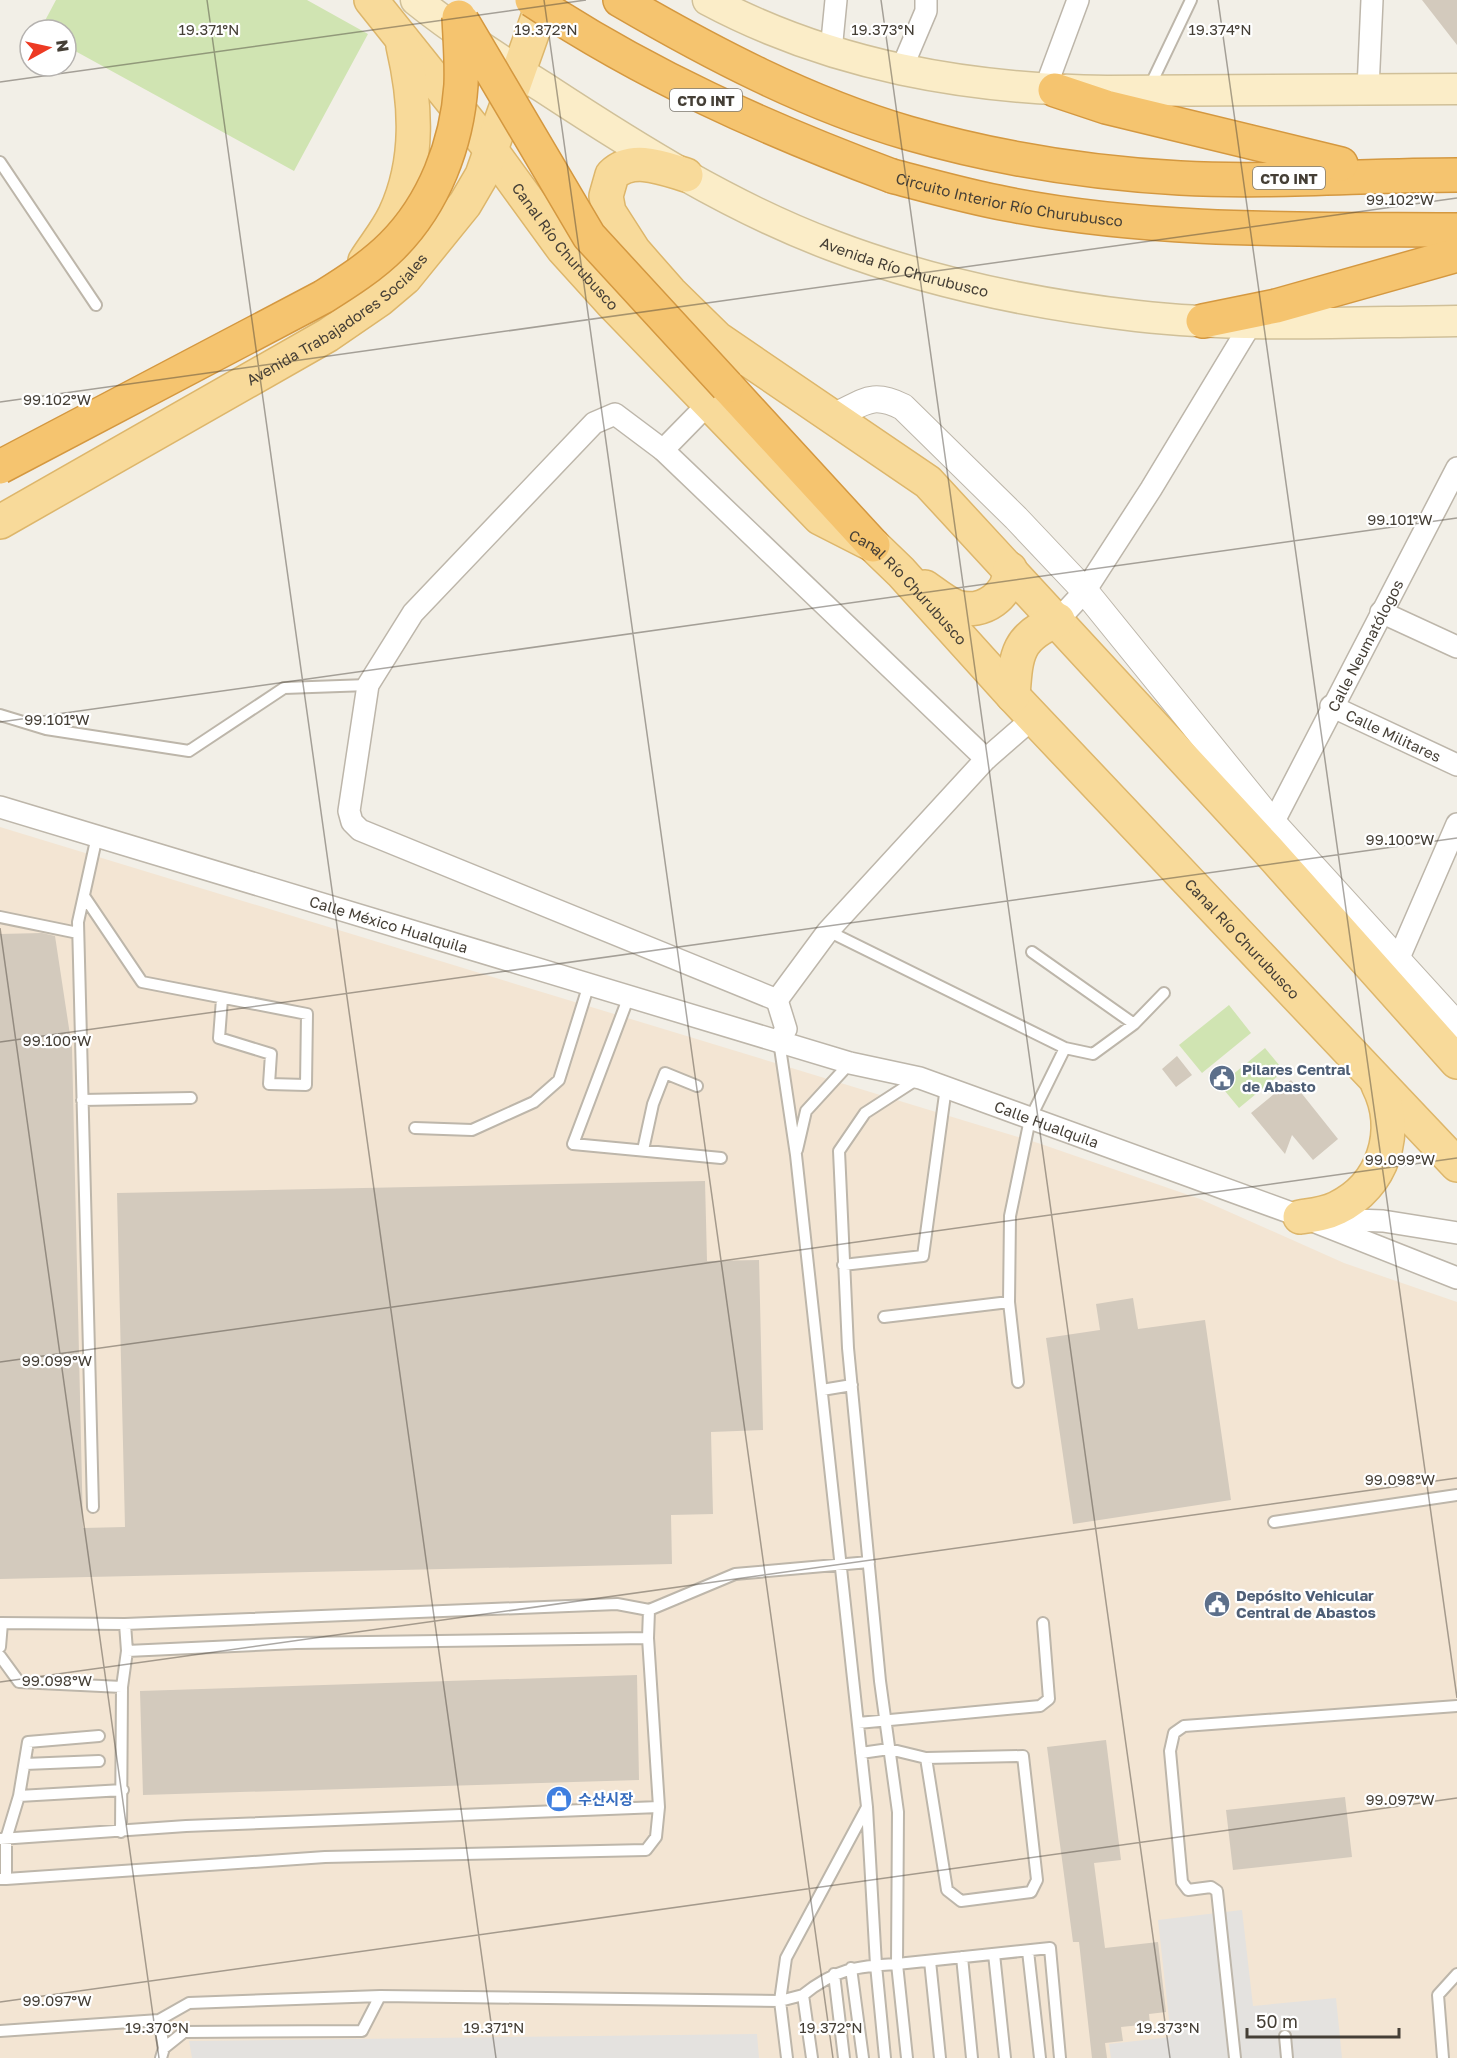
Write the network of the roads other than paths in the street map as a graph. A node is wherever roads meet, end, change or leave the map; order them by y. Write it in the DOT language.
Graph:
graph roads {
  1 [pos="371,0"];
  2 [pos="417,0"];
  3 [pos="532,0"];
  4 [pos="544,0"];
  5 [pos="620,0"];
  6 [pos="708,0"];
  7 [pos="836,0"];
  8 [pos="1078,0"];
  9 [pos="1191,0"];
  10 [pos="1372,0"];
  11 [pos="928,4"];
  12 [pos="455,8"];
  13 [pos="401,41"];
  14 [pos="831,51"];
  15 [pos="517,70"];
  16 [pos="901,70"];
  17 [pos="1050,89"];
  18 [pos="1368,89"];
  19 [pos="1457,89"];
  20 [pos="1148,90"];
  21 [pos="491,150"];
  22 [pos="0,162"];
  23 [pos="686,175"];
  24 [pos="1396,175"];
  25 [pos="1457,175"];
  26 [pos="1457,230"];
  27 [pos="1457,255"];
  28 [pos="96,305"];
  29 [pos="1203,321"];
  30 [pos="1457,321"];
  31 [pos="1252,322"];
  32 [pos="328,335"];
  33 [pos="719,394"];
  34 [pos="834,416"];
  35 [pos="663,450"];
  36 [pos="0,466"];
  37 [pos="1457,468"];
  38 [pos="0,522"];
  39 [pos="873,545"];
  40 [pos="1010,570"];
  41 [pos="901,572"];
  42 [pos="1085,591"];
  43 [pos="1381,612"];
  44 [pos="1058,620"];
  45 [pos="1457,647"];
  46 [pos="368,685"];
  47 [pos="1331,706"];
  48 [pos="1023,707"];
  49 [pos="0,715"];
  50 [pos="986,759"];
  51 [pos="1457,765"];
  52 [pos="0,807"];
  53 [pos="1273,823"];
  54 [pos="1457,824"];
  55 [pos="97,836"];
  56 [pos="84,896"];
  57 [pos="0,917"];
  58 [pos="828,932"];
  59 [pos="78,933"];
  60 [pos="1032,952"];
  61 [pos="1398,960"];
  62 [pos="589,984"];
  63 [pos="1164,993"];
  64 [pos="629,996"];
  65 [pos="222,999"];
  66 [pos="777,1000"];
  67 [pos="1134,1024"];
  68 [pos="1457,1025"];
  69 [pos="779,1041"];
  70 [pos="1065,1048"];
  71 [pos="1457,1062"];
  72 [pos="850,1063"];
  73 [pos="920,1078"];
  74 [pos="1376,1081"];
  75 [pos="697,1086"];
  76 [pos="946,1087"];
  77 [pos="191,1098"];
  78 [pos="82,1100"];
  79 [pos="1030,1119"];
  80 [pos="416,1128"];
  81 [pos="643,1150"];
  82 [pos="796,1155"];
  83 [pos="721,1158"];
  84 [pos="1457,1165"];
  85 [pos="1304,1218"];
  86 [pos="1457,1233"];
  87 [pos="843,1265"];
  88 [pos="1457,1278"];
  89 [pos="1009,1302"];
  90 [pos="884,1317"];
  91 [pos="1018,1382"];
  92 [pos="852,1385"];
  93 [pos="822,1390"];
  94 [pos="1457,1495"];
  95 [pos="93,1507"];
  96 [pos="1274,1522"];
  97 [pos="869,1562"];
  98 [pos="841,1565"];
  99 [pos="648,1610"];
  100 [pos="1,1623"];
  101 [pos="125,1623"];
  102 [pos="1043,1623"];
  103 [pos="648,1638"];
  104 [pos="0,1647"];
  105 [pos="127,1651"];
  106 [pos="0,1656"];
  107 [pos="122,1687"];
  108 [pos="1457,1706"];
  109 [pos="885,1720"];
  110 [pos="858,1723"];
  111 [pos="99,1736"];
  112 [pos="889,1749"];
  113 [pos="861,1753"];
  114 [pos="927,1758"];
  115 [pos="99,1761"];
  116 [pos="25,1764"];
  117 [pos="123,1791"];
  118 [pos="19,1796"];
  119 [pos="659,1807"];
  120 [pos="867,1807"];
  121 [pos="121,1832"];
  122 [pos="3,1839"];
  123 [pos="3,1879"];
  124 [pos="1028,1951"];
  125 [pos="994,1954"];
  126 [pos="962,1958"];
  127 [pos="930,1961"];
  128 [pos="897,1964"];
  129 [pos="876,1965"];
  130 [pos="852,1968"];
  131 [pos="834,1974"];
  132 [pos="1457,1974"];
  133 [pos="803,1995"];
  134 [pos="380,1996"];
  135 [pos="780,2001"];
  136 [pos="159,2020"];
  137 [pos="0,2031"];
  138 [pos="1285,2036"];
  139 [pos="163,2053"];
  140 [pos="787,2058"];
  141 [pos="812,2058"];
  142 [pos="844,2058"];
  143 [pos="863,2058"];
  144 [pos="885,2058"];
  145 [pos="907,2058"];
  146 [pos="940,2058"];
  147 [pos="972,2058"];
  148 [pos="1005,2058"];
  149 [pos="1040,2058"];
  150 [pos="1060,2058"];
  151 [pos="1235,2058"];
  152 [pos="1287,2058"];
  153 [pos="1443,2058"];
  1 -- 13 [label="main road, Canal Río Churubusco"];
  2 -- 15 [label="main road, Avenida Río Churubusco"];
  3 -- 26 [label="highway, Circuito Interior Río Churubusco / CTO INT, bridge"];
  4 -- 15 [label="main road, Avenida Trabajadores Sociales"];
  5 -- 24 [label="highway, CTO INT"];
  6 -- 14 [label="main road"];
  7 -- 14 [label="street"];
  8 -- 17 [label="street"];
  9 -- 20 [label="lane"];
  10 -- 18 [label="street"];
  11 -- 16 [label="street"];
  12 -- 33 [label="highway, bridge"];
  12 -- 36 [label="highway, bridge"];
  13 -- 21 [label="main road, Canal Río Churubusco"];
  13 -- 32 [label="main road"];
  14 -- 16 [label="main road"];
  15 -- 21 [label="main road, Avenida Trabajadores Sociales"];
  15 -- 23 [label="main road, Avenida Río Churubusco"];
  16 -- 17 [label="main road"];
  17 -- 20 [label="main road"];
  17 -- 24 [label="highway"];
  18 -- 19 [label="main road"];
  18 -- 20 [label="main road"];
  21 -- 32 [label="main road, Avenida Trabajadores Sociales"];
  21 -- 33 [label="main road, Canal Río Churubusco"];
  22 -- 28 [label="lane"];
  23 -- 29 [label="main road, Avenida Río Churubusco"];
  23 -- 34 [label="main road"];
  24 -- 25 [label="highway, CTO INT"];
  27 -- 29 [label="highway"];
  29 -- 31 [label="main road, Avenida Río Churubusco"];
  30 -- 31 [label="main road, Avenida Río Churubusco"];
  31 -- 42 [label="street"];
  32 -- 38 [label="main road, Avenida Trabajadores Sociales"];
  33 -- 35 [label="street"];
  33 -- 39 [label="highway"];
  34 -- 40 [label="main road"];
  34 -- 42 [label="street"];
  35 -- 46 [label="street"];
  35 -- 50 [label="street"];
  37 -- 43 [label="street, Calle Neumatólogos"];
  39 -- 41 [label="main road, Canal Río Churubusco"];
  40 -- 41 [label="main road"];
  40 -- 44 [label="main road"];
  41 -- 48 [label="main road, Canal Río Churubusco"];
  42 -- 44 [label="street"];
  42 -- 53 [label="street"];
  43 -- 45 [label="street"];
  43 -- 47 [label="street, Calle Neumatólogos"];
  44 -- 48 [label="main road"];
  44 -- 71 [label="main road"];
  46 -- 49 [label="lane"];
  46 -- 66 [label="street"];
  47 -- 51 [label="street, Calle Militares"];
  47 -- 53 [label="street, Calle Neumatólogos"];
  48 -- 50 [label="street"];
  48 -- 74 [label="main road, Canal Río Churubusco"];
  50 -- 58 [label="street"];
  52 -- 55 [label="street, Calle México Hualquila"];
  53 -- 61 [label="street"];
  54 -- 61 [label="street"];
  55 -- 56 [label="lane"];
  55 -- 62 [label="street, Calle México Hualquila"];
  56 -- 59 [label="lane"];
  56 -- 65 [label="lane"];
  57 -- 59 [label="lane"];
  58 -- 66 [label="street"];
  58 -- 70 [label="lane"];
  59 -- 78 [label="lane"];
  60 -- 67 [label="lane"];
  61 -- 68 [label="street"];
  62 -- 64 [label="street, Calle México Hualquila"];
  62 -- 80 [label="lane"];
  63 -- 67 [label="lane"];
  64 -- 69 [label="street, Calle México Hualquila"];
  64 -- 81 [label="lane"];
  65 -- 65 [label="lane"];
  66 -- 69 [label="street"];
  67 -- 70 [label="lane"];
  69 -- 72 [label="street, Calle Hualquila"];
  69 -- 82 [label="lane"];
  70 -- 79 [label="lane"];
  72 -- 73 [label="street, Calle Hualquila"];
  72 -- 82 [label="lane"];
  73 -- 76 [label="street, Calle Hualquila"];
  73 -- 87 [label="lane"];
  74 -- 84 [label="main road, Canal Río Churubusco"];
  74 -- 85 [label="main road"];
  75 -- 81 [label="lane"];
  76 -- 79 [label="street, Calle Hualquila"];
  76 -- 87 [label="lane"];
  77 -- 78 [label="lane"];
  78 -- 95 [label="lane"];
  79 -- 85 [label="street, Calle Hualquila"];
  79 -- 89 [label="lane"];
  81 -- 83 [label="lane"];
  82 -- 93 [label="lane"];
  85 -- 86 [label="street, Calle Hualquila"];
  85 -- 88 [label="street, Calle Hualquila"];
  87 -- 92 [label="lane"];
  89 -- 90 [label="lane"];
  89 -- 91 [label="lane"];
  92 -- 93 [label="lane"];
  92 -- 97 [label="lane"];
  93 -- 98 [label="lane"];
  94 -- 96 [label="lane"];
  97 -- 98 [label="lane"];
  97 -- 109 [label="lane"];
  98 -- 99 [label="lane"];
  98 -- 110 [label="lane"];
  99 -- 101 [label="lane"];
  99 -- 103 [label="lane"];
  100 -- 101 [label="lane"];
  100 -- 104 [label="lane"];
  101 -- 105 [label="lane"];
  102 -- 109 [label="lane"];
  103 -- 105 [label="lane"];
  103 -- 119 [label="lane"];
  105 -- 107 [label="lane"];
  106 -- 107 [label="lane"];
  107 -- 117 [label="lane"];
  108 -- 151 [label="lane"];
  109 -- 110 [label="lane"];
  109 -- 112 [label="lane"];
  110 -- 113 [label="lane"];
  111 -- 116 [label="lane"];
  112 -- 113 [label="lane"];
  112 -- 114 [label="lane"];
  112 -- 128 [label="lane"];
  113 -- 120 [label="lane"];
  114 -- 114 [label="lane"];
  115 -- 116 [label="lane"];
  116 -- 118 [label="lane"];
  117 -- 118 [label="lane"];
  117 -- 121 [label="lane"];
  118 -- 122 [label="lane"];
  119 -- 121 [label="lane"];
  119 -- 123 [label="lane"];
  120 -- 129 [label="lane"];
  120 -- 135 [label="lane"];
  121 -- 122 [label="lane"];
  122 -- 123 [label="lane"];
  124 -- 125 [label="lane"];
  124 -- 149 [label="lane"];
  124 -- 150 [label="lane"];
  125 -- 126 [label="lane"];
  125 -- 148 [label="lane"];
  126 -- 127 [label="lane"];
  126 -- 147 [label="lane"];
  127 -- 128 [label="lane"];
  127 -- 146 [label="lane"];
  128 -- 129 [label="lane"];
  128 -- 145 [label="lane"];
  129 -- 130 [label="lane"];
  129 -- 144 [label="lane"];
  130 -- 131 [label="lane"];
  130 -- 143 [label="lane"];
  131 -- 133 [label="lane"];
  131 -- 142 [label="lane"];
  132 -- 153 [label="lane"];
  133 -- 135 [label="lane"];
  133 -- 141 [label="lane"];
  134 -- 135 [label="lane"];
  134 -- 136 [label="lane"];
  134 -- 139 [label="lane"];
  135 -- 140 [label="lane"];
  136 -- 137 [label="lane"];
  136 -- 139 [label="lane"];
  138 -- 152 [label="lane"];
}
